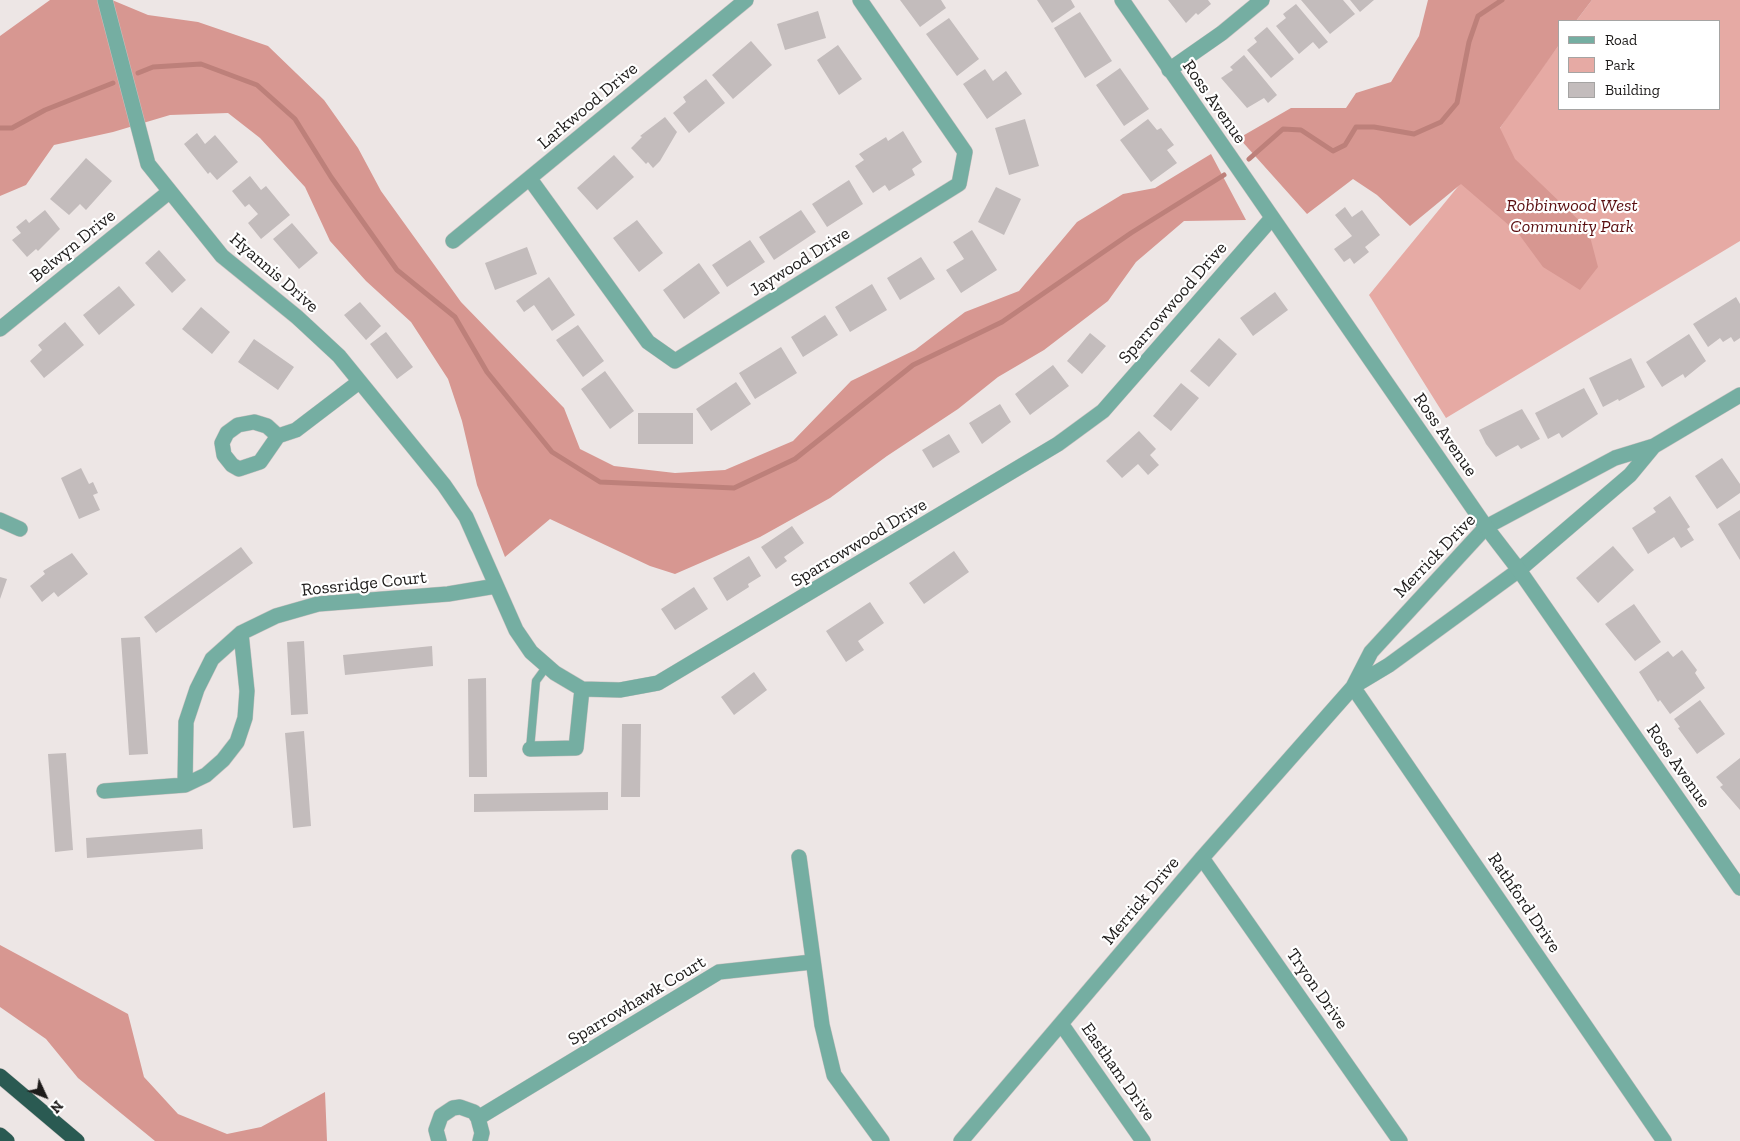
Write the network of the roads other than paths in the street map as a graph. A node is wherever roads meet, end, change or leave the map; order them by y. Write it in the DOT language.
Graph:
graph roads {
  1 [pos="105,0"];
  2 [pos="746,0"];
  3 [pos="860,0"];
  4 [pos="1122,0"];
  5 [pos="1262,0"];
  6 [pos="1169,70"];
  7 [pos="530,179"];
  8 [pos="169,192"];
  9 [pos="1272,218"];
  10 [pos="453,242"];
  11 [pos="0,330"];
  12 [pos="359,382"];
  13 [pos="1740,395"];
  14 [pos="278,436"];
  15 [pos="1654,446"];
  16 [pos="0,520"];
  17 [pos="1486,527"];
  18 [pos="20,529"];
  19 [pos="1519,570"];
  20 [pos="496,586"];
  21 [pos="241,633"];
  22 [pos="547,666"];
  23 [pos="1353,687"];
  24 [pos="582,689"];
  25 [pos="530,749"];
  26 [pos="185,785"];
  27 [pos="104,791"];
  28 [pos="799,858"];
  29 [pos="1202,858"];
  30 [pos="1740,888"];
  31 [pos="812,962"];
  32 [pos="1062,1025"];
  33 [pos="0,1076"];
  34 [pos="478,1118"];
  35 [pos="0,1135"];
  36 [pos="7,1141"];
  37 [pos="77,1141"];
  38 [pos="438,1141"];
  39 [pos="480,1141"];
  40 [pos="882,1141"];
  41 [pos="961,1141"];
  42 [pos="1143,1141"];
  43 [pos="1400,1141"];
  44 [pos="1664,1141"];
  1 -- 8 [label="street, Hyannis Drive"];
  2 -- 7 [label="street, Larkwood Drive"];
  3 -- 7 [label="street, Jaywood Drive"];
  4 -- 6 [label="street, Ross Avenue"];
  5 -- 6 [label="street"];
  6 -- 9 [label="street, Ross Avenue"];
  7 -- 10 [label="street, Larkwood Drive"];
  8 -- 11 [label="street, Belwyn Drive"];
  8 -- 12 [label="street, Hyannis Drive"];
  9 -- 17 [label="street, Ross Avenue"];
  9 -- 24 [label="street, Sparrowwood Drive"];
  12 -- 14 [label="street"];
  12 -- 20 [label="street, Hyannis Drive"];
  13 -- 15 [label="street, Merrick Drive"];
  15 -- 17 [label="street, Merrick Drive"];
  15 -- 19 [label="street, Merrick Drive"];
  16 -- 18 [label="street"];
  17 -- 19 [label="street, Ross Avenue"];
  17 -- 23 [label="street, Merrick Drive"];
  19 -- 23 [label="street, Merrick Drive"];
  19 -- 30 [label="street, Ross Avenue"];
  20 -- 21 [label="street, Rossridge Court"];
  20 -- 22 [label="street"];
  21 -- 26 [label="street, Rossridge Court"];
  21 -- 26 [label="street"];
  22 -- 24 [label="street"];
  22 -- 25 [label="lane"];
  23 -- 29 [label="street, Merrick Drive"];
  23 -- 44 [label="street, Rathford Drive"];
  24 -- 25 [label="street"];
  26 -- 27 [label="street"];
  28 -- 31 [label="street"];
  29 -- 32 [label="street, Merrick Drive"];
  29 -- 43 [label="street, Tryon Drive"];
  31 -- 34 [label="street, Sparrowhawk Court"];
  31 -- 40 [label="street"];
  32 -- 41 [label="street, Merrick Drive"];
  32 -- 42 [label="street, Eastham Drive"];
  33 -- 37 [label="highway"];
  34 -- 38 [label="street"];
  34 -- 39 [label="street"];
  35 -- 36 [label="highway"];
}
